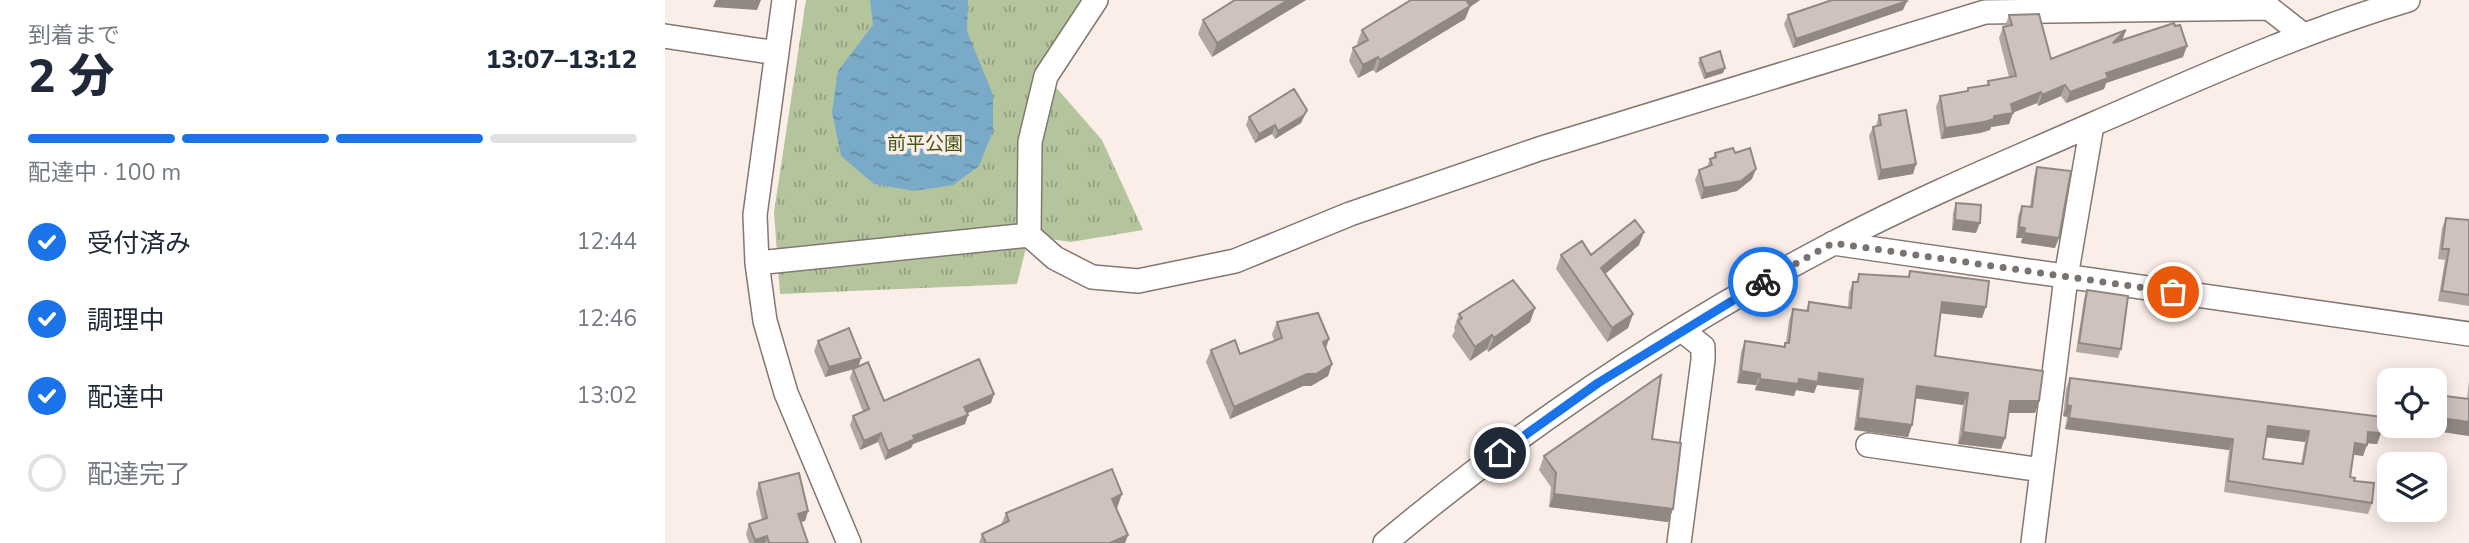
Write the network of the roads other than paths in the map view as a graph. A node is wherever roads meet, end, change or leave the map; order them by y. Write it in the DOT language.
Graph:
graph roads {
  1 [pos="784,0"];
  2 [pos="1095,0"];
  3 [pos="2408,0"];
  4 [pos="2302,34"];
  5 [pos="665,36"];
  6 [pos="777,53"];
  7 [pos="2092,125"];
  8 [pos="1029,235"];
  9 [pos="1833,243"];
  10 [pos="757,263"];
  11 [pos="2066,277"];
  12 [pos="1682,330"];
  13 [pos="2469,334"];
  14 [pos="1867,445"];
  15 [pos="2042,470"];
  16 [pos="849,543"];
  17 [pos="1385,543"];
  18 [pos="1679,543"];
  19 [pos="2033,543"];
  1 -- 6 [label="street"];
  2 -- 8 [label="street"];
  3 -- 4 [label="street"];
  4 -- 7 [label="street"];
  4 -- 8 [label="street"];
  5 -- 6 [label="street"];
  6 -- 10 [label="street"];
  7 -- 9 [label="street"];
  7 -- 11 [label="street"];
  8 -- 10 [label="street"];
  9 -- 11 [label="street"];
  9 -- 12 [label="street"];
  10 -- 16 [label="street"];
  11 -- 13 [label="street"];
  11 -- 15 [label="street"];
  12 -- 17 [label="street"];
  12 -- 18 [label="street"];
  14 -- 15 [label="street"];
  15 -- 19 [label="street"];
}
